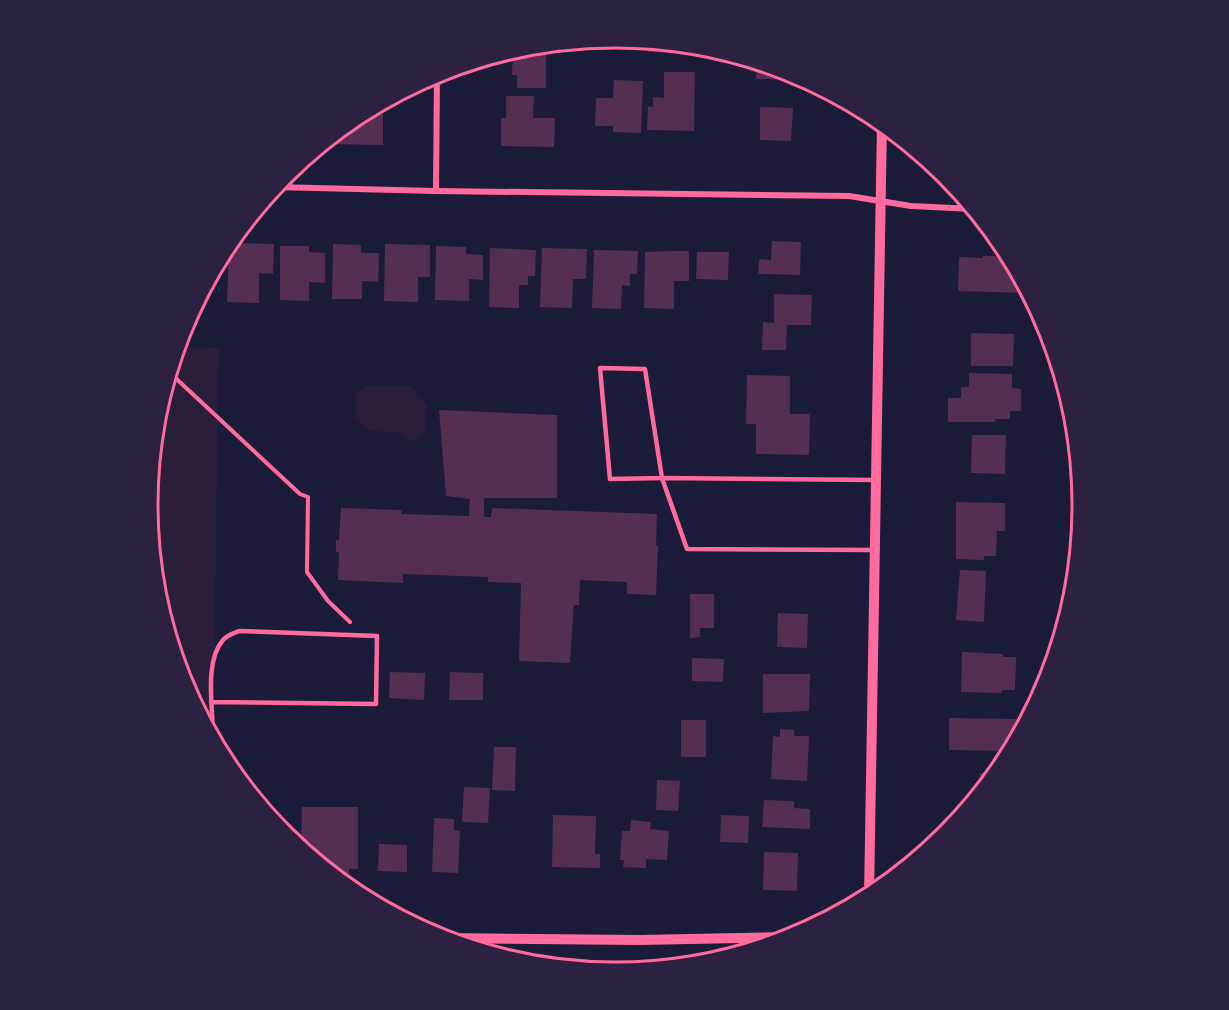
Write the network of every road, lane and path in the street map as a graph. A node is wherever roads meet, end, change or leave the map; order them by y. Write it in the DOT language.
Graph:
graph roads {
  1 [pos="437,84"];
  2 [pos="882,134"];
  3 [pos="286,187"];
  4 [pos="436,191"];
  5 [pos="880,201"];
  6 [pos="961,208"];
  7 [pos="176,378"];
  8 [pos="662,478"];
  9 [pos="876,480"];
  10 [pos="874,550"];
  11 [pos="363,635"];
  12 [pos="211,702"];
  13 [pos="212,720"];
  14 [pos="869,884"];
  15 [pos="469,938"];
  16 [pos="762,938"];
  1 -- 4 [label="street"];
  2 -- 5 [label="street"];
  3 -- 4 [label="street"];
  4 -- 5 [label="street"];
  5 -- 6 [label="street"];
  5 -- 9 [label="street"];
  7 -- 11 [label="path"];
  8 -- 8 [label="lane"];
  8 -- 9 [label="lane"];
  8 -- 10 [label="lane"];
  9 -- 10 [label="street"];
  10 -- 14 [label="street"];
  11 -- 12 [label="lane"];
  11 -- 12 [label="lane"];
  12 -- 13 [label="lane"];
  15 -- 16 [label="street"];
}
